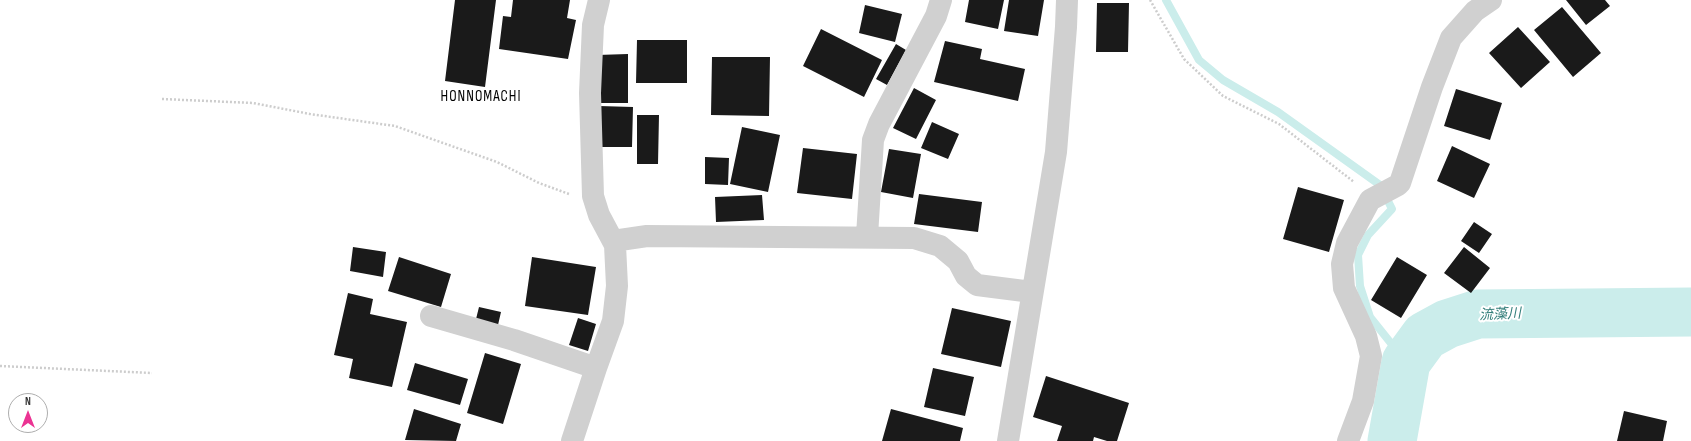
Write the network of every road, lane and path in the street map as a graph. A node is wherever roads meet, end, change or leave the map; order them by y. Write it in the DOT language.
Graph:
graph roads {
  1 [pos="598,0"];
  2 [pos="941,0"];
  3 [pos="1067,0"];
  4 [pos="1150,0"];
  5 [pos="1491,0"];
  6 [pos="162,99"];
  7 [pos="1380,195"];
  8 [pos="593,196"];
  9 [pos="867,236"];
  10 [pos="613,241"];
  11 [pos="1032,292"];
  12 [pos="431,316"];
  13 [pos="0,366"];
  14 [pos="596,368"];
  15 [pos="152,373"];
  16 [pos="572,441"];
  17 [pos="1008,441"];
  18 [pos="1348,441"];
  1 -- 8 [label="street"];
  2 -- 9 [label="street"];
  3 -- 11 [label="street"];
  4 -- 7 [label="path"];
  5 -- 7 [label="street"];
  6 -- 8 [label="path"];
  7 -- 18 [label="street"];
  8 -- 10 [label="street"];
  9 -- 10 [label="street"];
  9 -- 11 [label="street"];
  10 -- 14 [label="street"];
  11 -- 17 [label="street"];
  12 -- 14 [label="street"];
  13 -- 15 [label="path"];
  14 -- 16 [label="street"];
}
